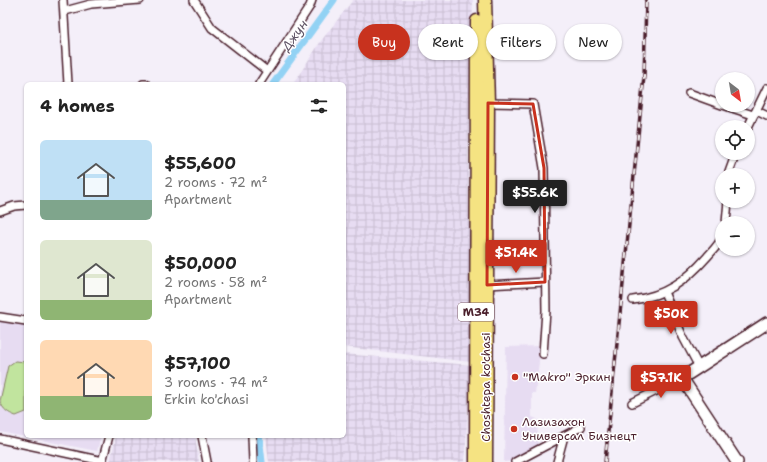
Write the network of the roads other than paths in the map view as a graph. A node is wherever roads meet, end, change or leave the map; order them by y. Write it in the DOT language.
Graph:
graph roads {
  1 [pos="63,0"];
  2 [pos="140,0"];
  3 [pos="194,0"];
  4 [pos="312,0"];
  5 [pos="477,0"];
  6 [pos="485,0"];
  7 [pos="64,11"];
  8 [pos="267,71"];
  9 [pos="68,82"];
  10 [pos="260,82"];
  11 [pos="767,88"];
  12 [pos="689,93"];
  13 [pos="715,102"];
  14 [pos="488,103"];
  15 [pos="744,112"];
  16 [pos="753,115"];
  17 [pos="767,116"];
  18 [pos="751,120"];
  19 [pos="482,161"];
  20 [pos="24,205"];
  21 [pos="0,211"];
  22 [pos="715,248"];
  23 [pos="545,282"];
  24 [pos="487,285"];
  25 [pos="664,292"];
  26 [pos="633,300"];
  27 [pos="0,317"];
  28 [pos="24,321"];
  29 [pos="767,323"];
  30 [pos="543,354"];
  31 [pos="699,367"];
  32 [pos="682,378"];
  33 [pos="632,403"];
  34 [pos="581,427"];
  35 [pos="564,436"];
  36 [pos="108,438"];
  37 [pos="202,438"];
  38 [pos="252,438"];
  39 [pos="0,439"];
  40 [pos="102,462"];
  41 [pos="207,462"];
  42 [pos="253,462"];
  43 [pos="476,462"];
  44 [pos="486,462"];
  45 [pos="515,462"];
  46 [pos="557,462"];
  47 [pos="737,462"];
  1 -- 7 [label="street"];
  2 -- 7 [label="street"];
  3 -- 8 [label="street"];
  4 -- 8 [label="street"];
  5 -- 19 [label="main road, Choshtepa ko'chasi / M34"];
  6 -- 14 [label="main road, Choshtepa ko'chasi / M34"];
  7 -- 9 [label="street"];
  8 -- 10 [label="street"];
  11 -- 16 [label="street"];
  12 -- 13 [label="street"];
  14 -- 19 [label="main road, Choshtepa ko'chasi / M34"];
  14 -- 23 [label="street"];
  15 -- 16 [label="street"];
  16 -- 17 [label="street"];
  16 -- 18 [label="street"];
  19 -- 24 [label="main road, Choshtepa ko'chasi / M34"];
  19 -- 43 [label="main road, Choshtepa ko'chasi / M34"];
  20 -- 21 [label="street"];
  22 -- 25 [label="street"];
  23 -- 24 [label="street"];
  23 -- 30 [label="street"];
  24 -- 44 [label="main road, Choshtepa ko'chasi / M34"];
  25 -- 26 [label="street"];
  25 -- 31 [label="street"];
  27 -- 28 [label="street"];
  29 -- 31 [label="main road"];
  31 -- 32 [label="main road"];
  32 -- 33 [label="street"];
  32 -- 47 [label="main road"];
  34 -- 35 [label="street"];
  35 -- 45 [label="street"];
  35 -- 46 [label="street"];
  36 -- 40 [label="street"];
  37 -- 41 [label="street"];
  38 -- 42 [label="street"];
  39 -- 40 [label="street"];
}
